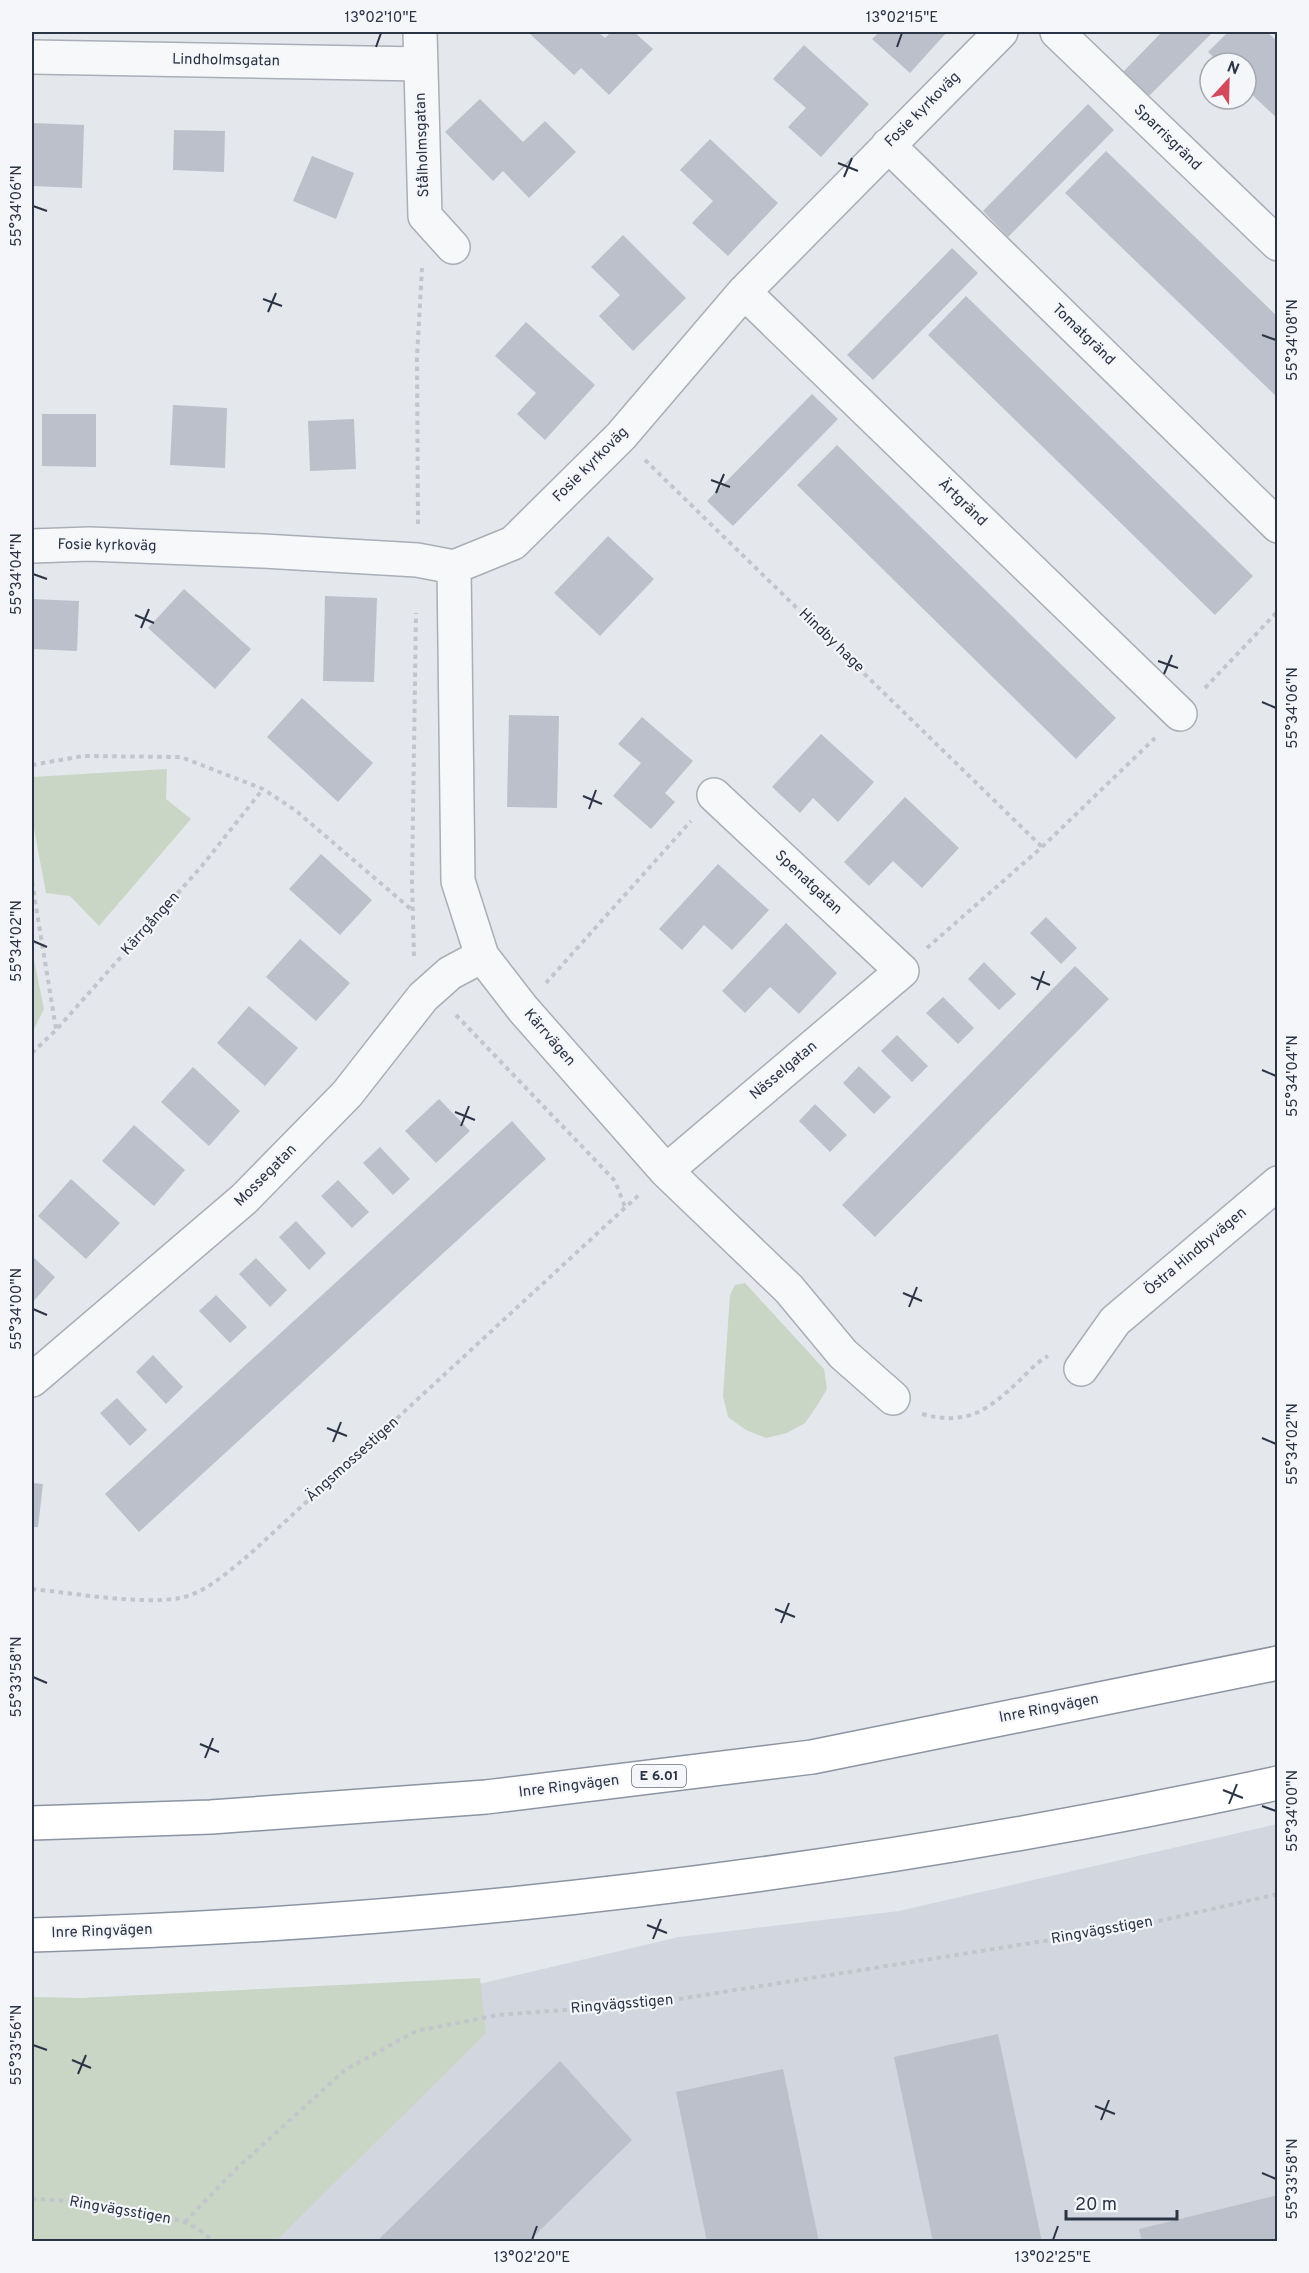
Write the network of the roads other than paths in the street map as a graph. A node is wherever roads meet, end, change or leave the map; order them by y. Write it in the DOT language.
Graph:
graph roads {
  1 [pos="420,32"];
  2 [pos="1001,32"];
  3 [pos="1057,32"];
  4 [pos="32,57"];
  5 [pos="421,64"];
  6 [pos="888,145"];
  7 [pos="1278,244"];
  8 [pos="453,247"];
  9 [pos="744,292"];
  10 [pos="1278,526"];
  11 [pos="32,546"];
  12 [pos="454,567"];
  13 [pos="1180,714"];
  14 [pos="714,795"];
  15 [pos="482,956"];
  16 [pos="902,971"];
  17 [pos="666,1171"];
  18 [pos="1278,1183"];
  19 [pos="1081,1369"];
  20 [pos="32,1380"];
  21 [pos="893,1398"];
  22 [pos="1278,1663"];
  23 [pos="1278,1782"];
  24 [pos="32,1823"];
  25 [pos="32,1935"];
  1 -- 5 [label="street, Stålholmsgatan"];
  2 -- 6 [label="street, Fosie kyrkoväg"];
  3 -- 7 [label="street, Sparrisgränd"];
  4 -- 5 [label="street, Lindholmsgatan"];
  5 -- 8 [label="street, Stålholmsgatan"];
  6 -- 9 [label="street, Fosie kyrkoväg"];
  6 -- 10 [label="street, Tomatgränd"];
  9 -- 12 [label="street, Fosie kyrkoväg"];
  9 -- 13 [label="street, Ärtgränd"];
  11 -- 12 [label="street, Fosie kyrkoväg"];
  12 -- 15 [label="street, Kärrvägen"];
  14 -- 16 [label="street, Spenatgatan"];
  15 -- 17 [label="street, Kärrvägen"];
  15 -- 20 [label="street, Mossegatan"];
  16 -- 17 [label="street, Nässelgatan"];
  17 -- 21 [label="street, Kärrvägen"];
  18 -- 19 [label="street, Östra Hindbyvägen"];
  22 -- 24 [label="highway, Inre Ringvägen / E 6.01"];
  23 -- 25 [label="highway, Inre Ringvägen"];
}
